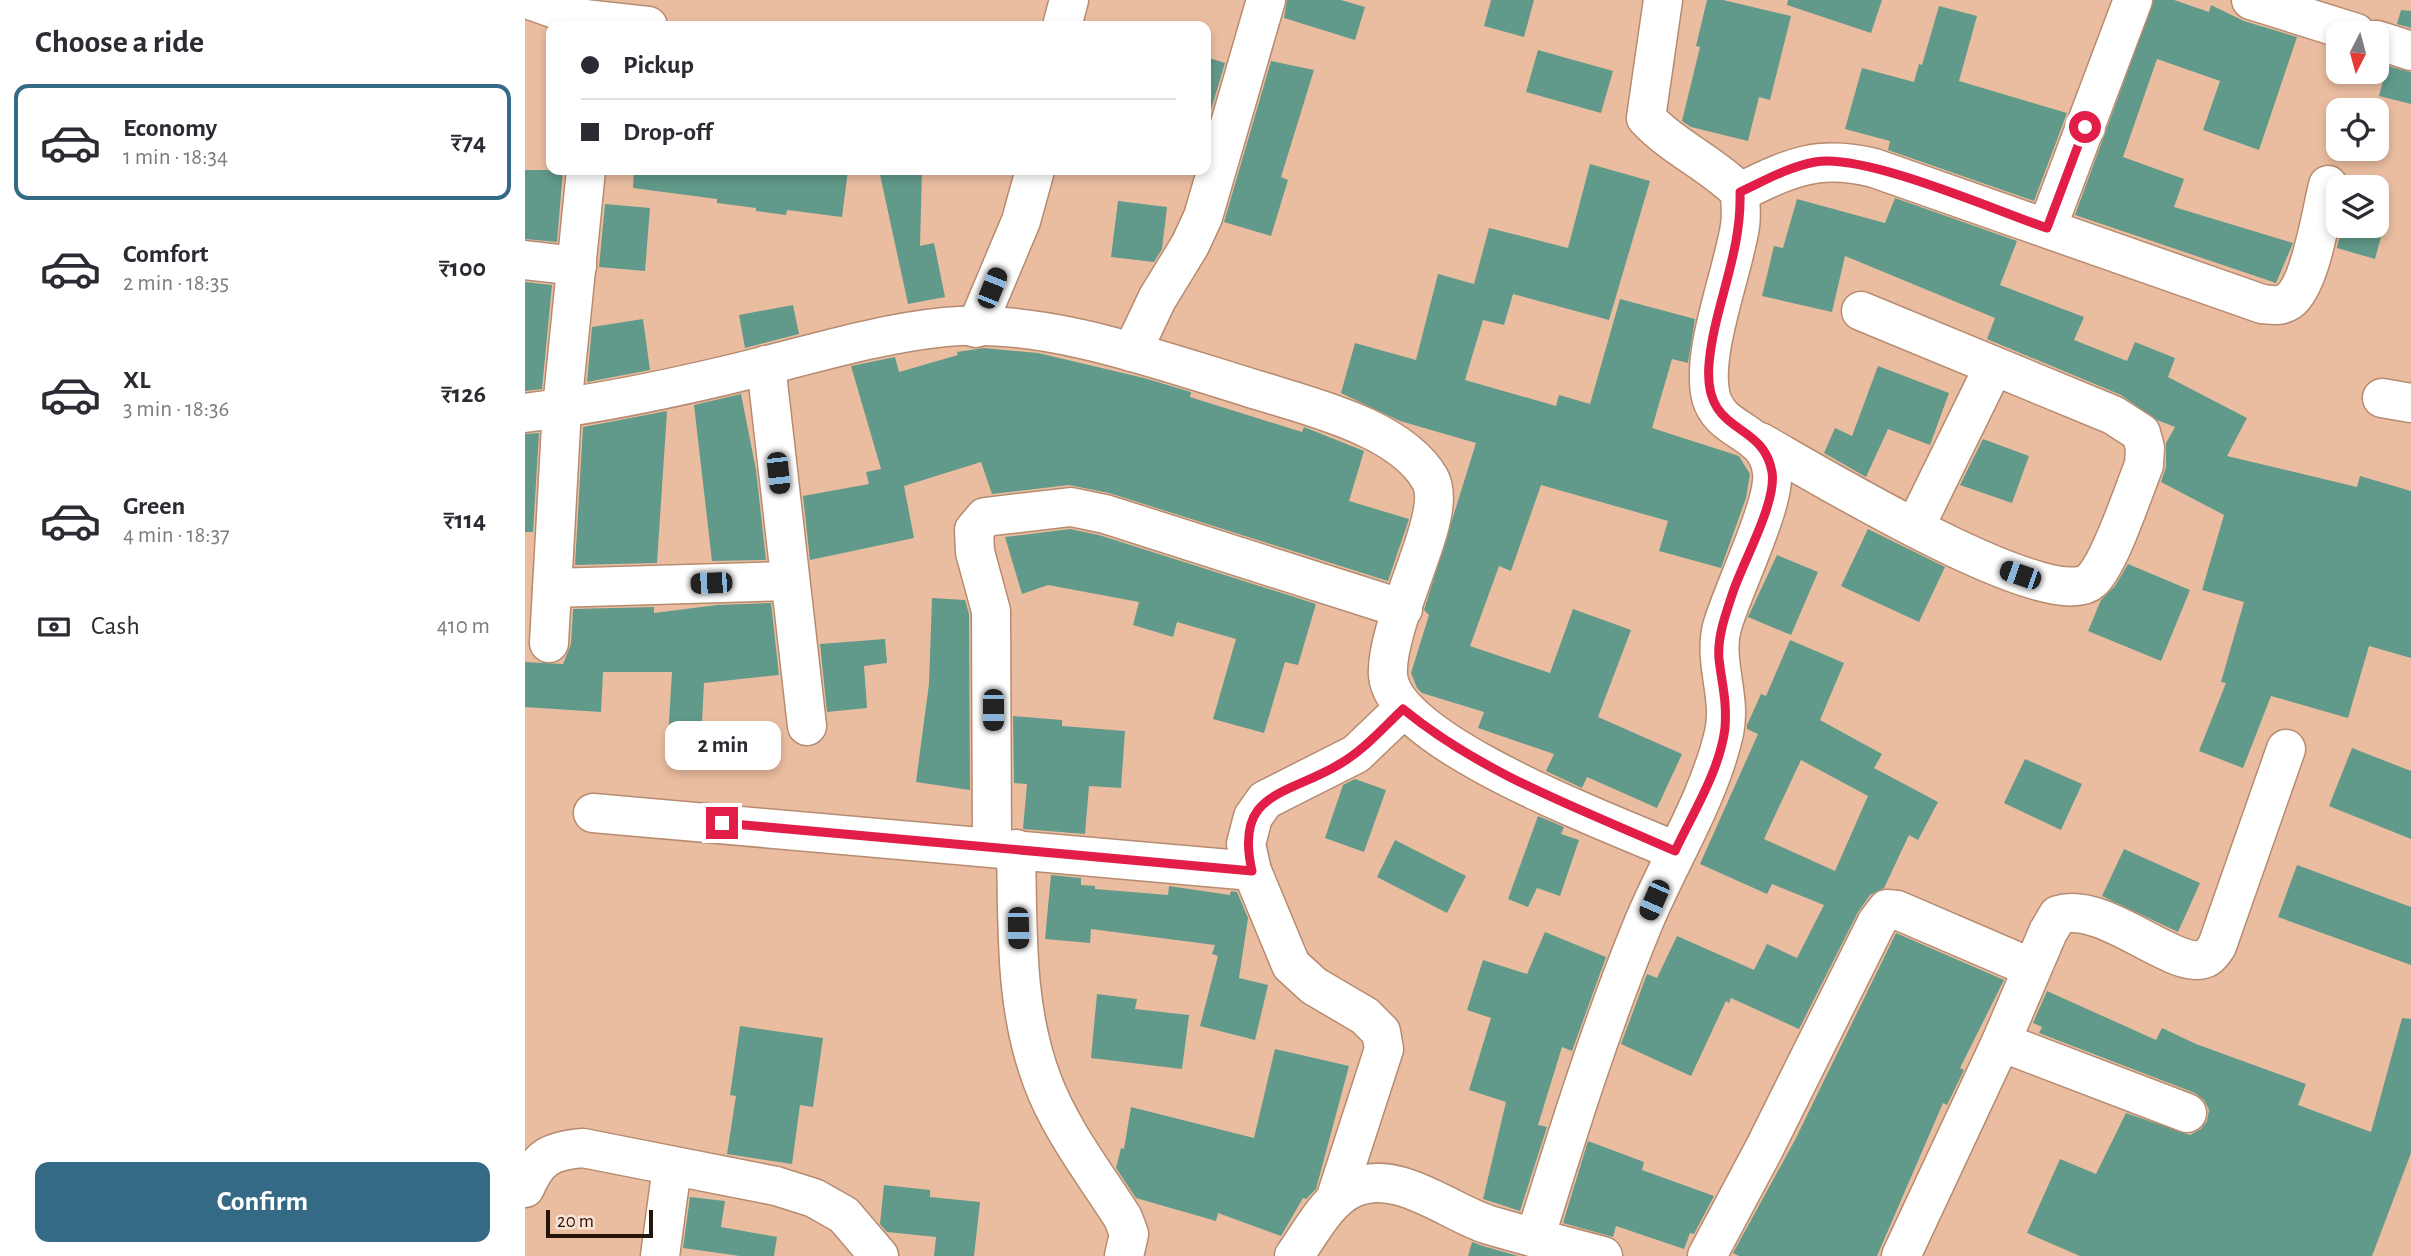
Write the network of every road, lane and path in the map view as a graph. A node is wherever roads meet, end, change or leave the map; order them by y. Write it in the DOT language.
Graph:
graph roads {
  1 [pos="530,0"];
  2 [pos="1069,0"];
  3 [pos="1266,0"];
  4 [pos="1663,0"];
  5 [pos="2133,0"];
  6 [pos="2251,0"];
  7 [pos="580,21"];
  8 [pos="1063,21"];
  9 [pos="2326,24"];
  10 [pos="2389,44"];
  11 [pos="2411,51"];
  12 [pos="586,175"];
  13 [pos="1034,175"];
  14 [pos="1740,192"];
  15 [pos="2326,193"];
  16 [pos="2047,228"];
  17 [pos="525,260"];
  18 [pos="577,266"];
  19 [pos="1861,311"];
  20 [pos="976,328"];
  21 [pos="1132,352"];
  22 [pos="767,365"];
  23 [pos="1994,366"];
  24 [pos="562,408"];
  25 [pos="525,413"];
  26 [pos="1760,442"];
  27 [pos="1915,527"];
  28 [pos="790,580"];
  29 [pos="552,588"];
  30 [pos="1403,609"];
  31 [pos="549,643"];
  32 [pos="1403,709"];
  33 [pos="807,726"];
  34 [pos="2285,749"];
  35 [pos="593,813"];
  36 [pos="1004,848"];
  37 [pos="1675,851"];
  38 [pos="1252,871"];
  39 [pos="2032,968"];
  40 [pos="2001,1042"];
  41 [pos="2186,1113"];
  42 [pos="672,1167"];
  43 [pos="525,1188"];
  44 [pos="1335,1200"];
  45 [pos="1535,1238"];
  46 [pos="660,1256"];
  47 [pos="879,1256"];
  48 [pos="1124,1256"];
  49 [pos="1294,1256"];
  50 [pos="1603,1256"];
  51 [pos="1707,1256"];
  52 [pos="1901,1256"];
  1 -- 7 [label="street"];
  2 -- 8 [label="street"];
  3 -- 21 [label="street"];
  4 -- 14 [label="street"];
  5 -- 16 [label="street"];
  6 -- 9 [label="street"];
  10 -- 11 [label="street"];
  12 -- 18 [label="street"];
  13 -- 20 [label="street"];
  14 -- 16 [label="street"];
  14 -- 26 [label="street"];
  15 -- 16 [label="street"];
  17 -- 18 [label="street"];
  18 -- 24 [label="street"];
  19 -- 23 [label="street"];
  20 -- 21 [label="street"];
  20 -- 22 [label="street"];
  21 -- 30 [label="street"];
  22 -- 24 [label="street"];
  22 -- 28 [label="street"];
  23 -- 27 [label="street"];
  23 -- 27 [label="street"];
  24 -- 25 [label="street"];
  24 -- 29 [label="street"];
  26 -- 27 [label="street"];
  26 -- 37 [label="street"];
  28 -- 29 [label="street"];
  28 -- 33 [label="street"];
  29 -- 31 [label="street"];
  30 -- 32 [label="street"];
  30 -- 36 [label="street"];
  32 -- 37 [label="street"];
  32 -- 38 [label="street"];
  34 -- 39 [label="street"];
  35 -- 36 [label="street"];
  36 -- 38 [label="street"];
  36 -- 48 [label="street"];
  37 -- 45 [label="street"];
  38 -- 44 [label="street"];
  39 -- 40 [label="street"];
  39 -- 51 [label="street"];
  40 -- 41 [label="street"];
  40 -- 52 [label="street"];
  42 -- 43 [label="street"];
  42 -- 46 [label="street"];
  42 -- 47 [label="street"];
  44 -- 45 [label="street"];
  44 -- 49 [label="street"];
  45 -- 50 [label="street"];
}
